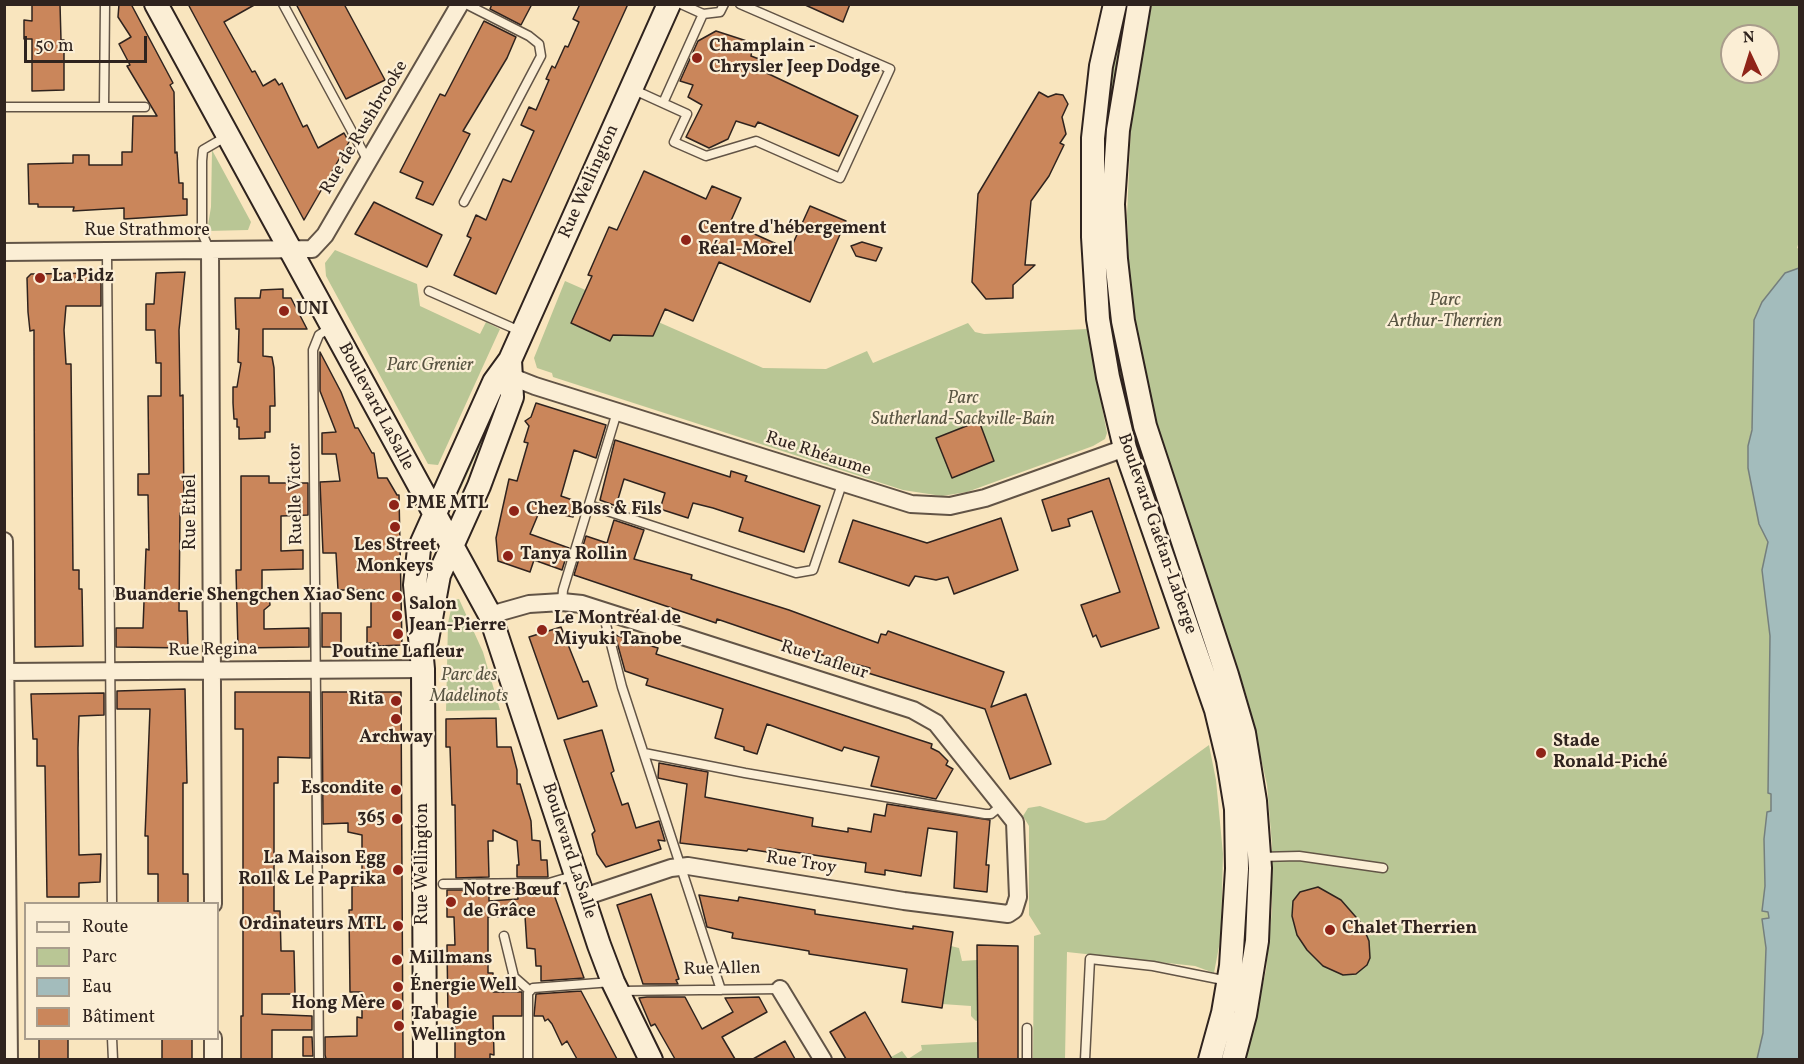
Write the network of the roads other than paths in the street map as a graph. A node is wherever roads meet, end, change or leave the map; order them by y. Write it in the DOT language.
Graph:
graph roads {
  1 [pos="105,4"];
  2 [pos="156,4"];
  3 [pos="283,4"];
  4 [pos="460,4"];
  5 [pos="466,4"];
  6 [pos="669,4"];
  7 [pos="681,4"];
  8 [pos="724,4"];
  9 [pos="740,4"];
  10 [pos="1115,4"];
  11 [pos="1139,4"];
  12 [pos="703,14"];
  13 [pos="632,89"];
  14 [pos="663,103"];
  15 [pos="104,106"];
  16 [pos="4,107"];
  17 [pos="145,107"];
  18 [pos="227,136"];
  19 [pos="368,161"];
  20 [pos="464,202"];
  21 [pos="210,251"];
  22 [pos="290,251"];
  23 [pos="4,252"];
  24 [pos="107,252"];
  25 [pos="429,291"];
  26 [pos="332,327"];
  27 [pos="522,332"];
  28 [pos="507,370"];
  29 [pos="617,412"];
  30 [pos="1125,448"];
  31 [pos="842,484"];
  32 [pos="589,505"];
  33 [pos="434,514"];
  34 [pos="4,541"];
  35 [pos="452,544"];
  36 [pos="562,602"];
  37 [pos="601,609"];
  38 [pos="490,615"];
  39 [pos="423,669"];
  40 [pos="316,670"];
  41 [pos="212,671"];
  42 [pos="5,672"];
  43 [pos="111,672"];
  44 [pos="644,753"];
  45 [pos="1003,804"];
  46 [pos="1259,857"];
  47 [pos="680,866"];
  48 [pos="1383,868"];
  49 [pos="576,875"];
  50 [pos="443,884"];
  51 [pos="584,897"];
  52 [pos="112,902"];
  53 [pos="213,902"];
  54 [pos="1014,910"];
  55 [pos="504,936"];
  56 [pos="1229,981"];
  57 [pos="615,987"];
  58 [pos="780,989"];
  59 [pos="721,990"];
  60 [pos="530,991"];
  61 [pos="1026,1028"];
  62 [pos="112,1040"];
  63 [pos="213,1040"];
  64 [pos="9,1059"];
  65 [pos="112,1059"];
  66 [pos="213,1059"];
  67 [pos="319,1059"];
  68 [pos="425,1059"];
  69 [pos="528,1059"];
  70 [pos="651,1059"];
  71 [pos="823,1059"];
  72 [pos="1027,1059"];
  73 [pos="1085,1059"];
  74 [pos="1210,1059"];
  75 [pos="1233,1059"];
  1 -- 15 [label="lane"];
  2 -- 18 [label="main road, Boulevard LaSalle"];
  3 -- 19 [label="lane"];
  4 -- 19 [label="street, Rue de Rushbrooke"];
  5 -- 20 [label="lane"];
  6 -- 13 [label="main road, Rue Wellington"];
  7 -- 12 [label="lane"];
  8 -- 12 [label="lane"];
  9 -- 14 [label="lane"];
  10 -- 30 [label="main road, Boulevard Gaétan-Laberge"];
  11 -- 46 [label="main road, Boulevard Gaétan-Laberge"];
  12 -- 14 [label="lane"];
  13 -- 14 [label="lane"];
  13 -- 27 [label="main road, Rue Wellington"];
  15 -- 16 [label="lane"];
  15 -- 17 [label="lane"];
  18 -- 21 [label="lane, Rue Ethel"];
  18 -- 22 [label="main road, Boulevard LaSalle"];
  19 -- 22 [label="street, Rue de Rushbrooke"];
  21 -- 22 [label="street, Rue Strathmore"];
  21 -- 24 [label="street, Rue Strathmore"];
  21 -- 41 [label="street, Rue Ethel"];
  22 -- 26 [label="main road, Boulevard LaSalle"];
  23 -- 24 [label="street, Rue Strathmore"];
  24 -- 43 [label="lane"];
  25 -- 27 [label="lane"];
  26 -- 33 [label="main road, Boulevard LaSalle"];
  26 -- 40 [label="lane, Ruelle Victor"];
  27 -- 28 [label="main road, Rue Wellington"];
  28 -- 29 [label="street, Rue Rhéaume"];
  28 -- 33 [label="main road, Rue Wellington"];
  28 -- 35 [label="main road, Rue Wellington"];
  29 -- 31 [label="street, Rue Rhéaume"];
  29 -- 32 [label="lane"];
  30 -- 31 [label="street, Rue Rhéaume"];
  30 -- 56 [label="main road, Boulevard Gaétan-Laberge"];
  31 -- 32 [label="lane"];
  32 -- 36 [label="lane"];
  33 -- 35 [label="main road, Boulevard LaSalle"];
  33 -- 39 [label="main road, Rue Wellington"];
  34 -- 42 [label="street"];
  35 -- 38 [label="main road, Boulevard LaSalle"];
  35 -- 39 [label="main road, Rue Wellington"];
  36 -- 37 [label="street, Rue Lafleur"];
  36 -- 38 [label="street, Rue Lafleur"];
  37 -- 44 [label="lane"];
  37 -- 45 [label="street, Rue Lafleur"];
  38 -- 49 [label="main road, Boulevard LaSalle"];
  39 -- 40 [label="street, Rue Regina"];
  39 -- 68 [label="main road, Rue Wellington"];
  40 -- 41 [label="street, Rue Regina"];
  40 -- 67 [label="lane, Ruelle Victor"];
  41 -- 43 [label="street, Rue Regina"];
  41 -- 53 [label="street, Rue Ethel"];
  42 -- 43 [label="street, Rue Regina"];
  42 -- 64 [label="street"];
  43 -- 52 [label="lane"];
  44 -- 45 [label="lane"];
  44 -- 47 [label="lane"];
  45 -- 54 [label="street, Rue Lafleur"];
  46 -- 48 [label="lane"];
  46 -- 75 [label="main road, Boulevard Gaétan-Laberge"];
  47 -- 51 [label="street, Rue Troy"];
  47 -- 54 [label="street, Rue Troy"];
  47 -- 59 [label="lane"];
  49 -- 50 [label="lane"];
  49 -- 51 [label="main road, Boulevard LaSalle"];
  51 -- 57 [label="main road, Boulevard LaSalle"];
  55 -- 60 [label="lane"];
  56 -- 73 [label="lane"];
  56 -- 74 [label="main road, Boulevard Gaétan-Laberge"];
  57 -- 59 [label="lane, Rue Allen"];
  57 -- 60 [label="lane, Rue Allen"];
  57 -- 70 [label="main road, Boulevard LaSalle"];
  58 -- 59 [label="lane, Rue Allen"];
  58 -- 71 [label="street, Rue Allen"];
  60 -- 69 [label="lane"];
  61 -- 72 [label="lane"];
  62 -- 65 [label="lane"];
  63 -- 66 [label="street"];
}
